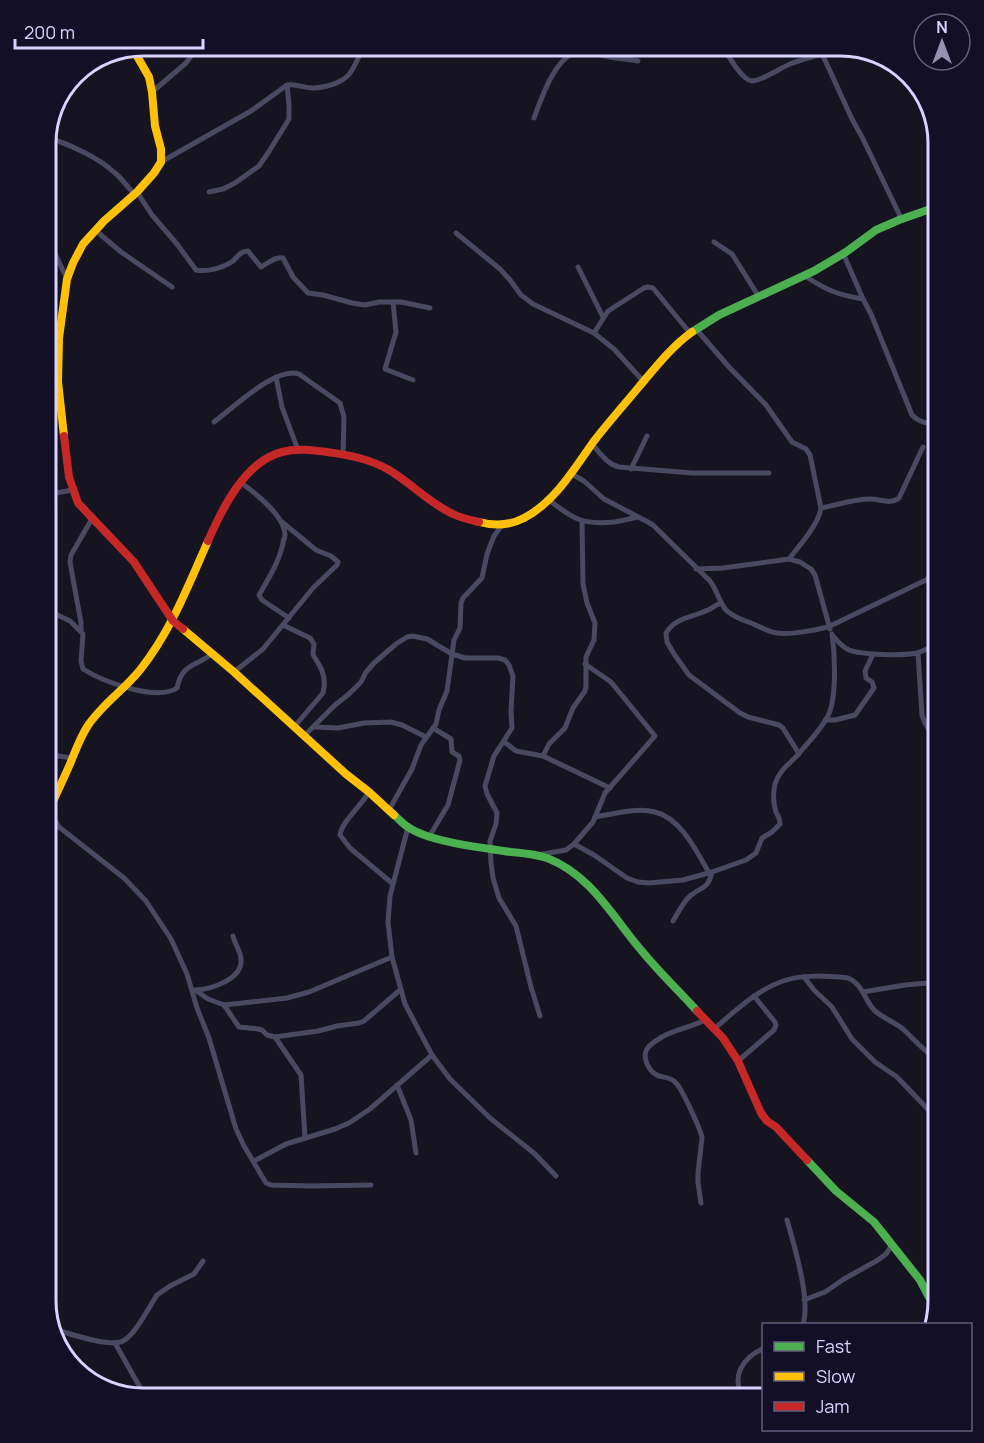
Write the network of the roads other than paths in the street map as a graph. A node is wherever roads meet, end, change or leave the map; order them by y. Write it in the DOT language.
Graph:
graph roads {
  1 [pos="137,56"];
  2 [pos="191,56"];
  3 [pos="360,56"];
  4 [pos="568,56"];
  5 [pos="605,56"];
  6 [pos="729,56"];
  7 [pos="815,56"];
  8 [pos="823,56"];
  9 [pos="639,61"];
  10 [pos="287,85"];
  11 [pos="153,92"];
  12 [pos="534,118"];
  13 [pos="56,142"];
  14 [pos="160,162"];
  15 [pos="209,192"];
  16 [pos="136,193"];
  17 [pos="928,210"];
  18 [pos="902,220"];
  19 [pos="94,230"];
  20 [pos="456,233"];
  21 [pos="714,242"];
  22 [pos="843,253"];
  23 [pos="56,256"];
  24 [pos="578,267"];
  25 [pos="805,276"];
  26 [pos="67,279"];
  27 [pos="172,287"];
  28 [pos="759,297"];
  29 [pos="863,298"];
  30 [pos="393,302"];
  31 [pos="430,308"];
  32 [pos="603,317"];
  33 [pos="693,331"];
  34 [pos="594,333"];
  35 [pos="276,376"];
  36 [pos="413,380"];
  37 [pos="644,382"];
  38 [pos="59,400"];
  39 [pos="56,402"];
  40 [pos="214,422"];
  41 [pos="928,423"];
  42 [pos="647,436"];
  43 [pos="592,444"];
  44 [pos="923,447"];
  45 [pos="298,450"];
  46 [pos="344,455"];
  47 [pos="631,469"];
  48 [pos="769,473"];
  49 [pos="572,474"];
  50 [pos="240,482"];
  51 [pos="72,490"];
  52 [pos="56,493"];
  53 [pos="549,500"];
  54 [pos="821,508"];
  55 [pos="637,516"];
  56 [pos="93,517"];
  57 [pos="582,521"];
  58 [pos="282,522"];
  59 [pos="502,525"];
  60 [pos="789,559"];
  61 [pos="696,569"];
  62 [pos="928,579"];
  63 [pos="720,603"];
  64 [pos="56,615"];
  65 [pos="289,618"];
  66 [pos="173,621"];
  67 [pos="283,625"];
  68 [pos="828,627"];
  69 [pos="81,630"];
  70 [pos="832,634"];
  71 [pos="928,648"];
  72 [pos="918,653"];
  73 [pos="212,654"];
  74 [pos="452,654"];
  75 [pos="873,654"];
  76 [pos="585,664"];
  77 [pos="234,672"];
  78 [pos="126,686"];
  79 [pos="825,720"];
  80 [pos="294,727"];
  81 [pos="314,727"];
  82 [pos="433,728"];
  83 [pos="928,728"];
  84 [pos="304,736"];
  85 [pos="426,737"];
  86 [pos="502,742"];
  87 [pos="799,754"];
  88 [pos="56,756"];
  89 [pos="543,756"];
  90 [pos="72,758"];
  91 [pos="610,788"];
  92 [pos="369,792"];
  93 [pos="56,795"];
  94 [pos="389,810"];
  95 [pos="595,818"];
  96 [pos="56,824"];
  97 [pos="58,827"];
  98 [pos="408,827"];
  99 [pos="429,837"];
  100 [pos="574,844"];
  101 [pos="490,849"];
  102 [pos="536,855"];
  103 [pos="710,873"];
  104 [pos="393,884"];
  105 [pos="673,921"];
  106 [pos="233,936"];
  107 [pos="392,957"];
  108 [pos="804,977"];
  109 [pos="928,983"];
  110 [pos="194,990"];
  111 [pos="400,990"];
  112 [pos="863,992"];
  113 [pos="754,996"];
  114 [pos="224,1005"];
  115 [pos="540,1016"];
  116 [pos="705,1020"];
  117 [pos="714,1029"];
  118 [pos="275,1036"];
  119 [pos="928,1054"];
  120 [pos="432,1055"];
  121 [pos="738,1061"];
  122 [pos="397,1085"];
  123 [pos="928,1109"];
  124 [pos="305,1137"];
  125 [pos="416,1153"];
  126 [pos="254,1161"];
  127 [pos="556,1176"];
  128 [pos="371,1185"];
  129 [pos="701,1203"];
  130 [pos="787,1220"];
  131 [pos="892,1245"];
  132 [pos="203,1261"];
  133 [pos="928,1295"];
  134 [pos="804,1300"];
  135 [pos="803,1323"];
  136 [pos="61,1331"];
  137 [pos="115,1343"];
  138 [pos="762,1349"];
  139 [pos="141,1387"];
  140 [pos="738,1388"];
  1 -- 11 [label="street"];
  2 -- 11 [label="street"];
  3 -- 10 [label="street"];
  4 -- 12 [label="street"];
  5 -- 9 [label="street"];
  6 -- 7 [label="street"];
  8 -- 18 [label="street"];
  10 -- 14 [label="street"];
  10 -- 15 [label="street"];
  11 -- 14 [label="street"];
  13 -- 16 [label="street"];
  14 -- 16 [label="street"];
  16 -- 19 [label="street"];
  16 -- 30 [label="street"];
  17 -- 18 [label="street"];
  18 -- 22 [label="street"];
  19 -- 26 [label="street"];
  19 -- 27 [label="street"];
  20 -- 34 [label="street"];
  21 -- 28 [label="street"];
  22 -- 25 [label="street"];
  22 -- 29 [label="street"];
  23 -- 26 [label="street"];
  24 -- 32 [label="street"];
  25 -- 28 [label="street"];
  25 -- 29 [label="street"];
  26 -- 38 [label="street"];
  28 -- 33 [label="street"];
  29 -- 41 [label="street"];
  30 -- 31 [label="street"];
  30 -- 36 [label="street"];
  32 -- 33 [label="street"];
  32 -- 34 [label="street"];
  33 -- 37 [label="street"];
  33 -- 54 [label="street"];
  34 -- 37 [label="street"];
  35 -- 40 [label="street"];
  35 -- 45 [label="street"];
  35 -- 46 [label="street"];
  37 -- 43 [label="street"];
  38 -- 39 [label="street"];
  38 -- 51 [label="street"];
  42 -- 47 [label="street"];
  43 -- 47 [label="street"];
  43 -- 49 [label="street"];
  44 -- 54 [label="street"];
  45 -- 46 [label="street"];
  45 -- 50 [label="street"];
  46 -- 59 [label="street"];
  47 -- 48 [label="street"];
  49 -- 53 [label="street"];
  49 -- 55 [label="street"];
  50 -- 58 [label="street"];
  50 -- 66 [label="street"];
  51 -- 52 [label="street"];
  51 -- 56 [label="street"];
  53 -- 57 [label="street"];
  53 -- 59 [label="street"];
  54 -- 60 [label="street"];
  55 -- 57 [label="street"];
  55 -- 61 [label="street"];
  56 -- 66 [label="street"];
  56 -- 69 [label="street"];
  57 -- 76 [label="street"];
  58 -- 65 [label="street"];
  58 -- 65 [label="street"];
  59 -- 74 [label="street"];
  60 -- 61 [label="street"];
  60 -- 68 [label="street"];
  61 -- 63 [label="street"];
  62 -- 68 [label="street"];
  63 -- 68 [label="street"];
  63 -- 87 [label="street"];
  64 -- 69 [label="street"];
  65 -- 67 [label="street"];
  66 -- 73 [label="street"];
  66 -- 78 [label="street"];
  67 -- 77 [label="street"];
  67 -- 80 [label="street"];
  68 -- 70 [label="street"];
  69 -- 78 [label="street"];
  70 -- 75 [label="street"];
  70 -- 79 [label="street"];
  71 -- 72 [label="street"];
  72 -- 75 [label="street"];
  72 -- 83 [label="street"];
  73 -- 77 [label="street"];
  73 -- 78 [label="street"];
  74 -- 81 [label="street"];
  74 -- 82 [label="street"];
  74 -- 86 [label="street"];
  75 -- 79 [label="street"];
  76 -- 89 [label="street"];
  76 -- 91 [label="street"];
  77 -- 80 [label="street"];
  78 -- 90 [label="street"];
  79 -- 87 [label="street"];
  80 -- 84 [label="street"];
  81 -- 84 [label="street"];
  81 -- 85 [label="street"];
  82 -- 85 [label="street"];
  82 -- 99 [label="street"];
  84 -- 92 [label="street"];
  85 -- 94 [label="street"];
  86 -- 89 [label="street"];
  86 -- 101 [label="street"];
  87 -- 103 [label="street"];
  88 -- 90 [label="street"];
  89 -- 91 [label="street"];
  90 -- 93 [label="street"];
  91 -- 95 [label="street"];
  92 -- 94 [label="street"];
  92 -- 104 [label="street"];
  94 -- 98 [label="street"];
  95 -- 100 [label="street"];
  95 -- 103 [label="street"];
  96 -- 97 [label="street"];
  97 -- 110 [label="street"];
  98 -- 99 [label="street"];
  98 -- 104 [label="street"];
  99 -- 101 [label="street"];
  100 -- 102 [label="street"];
  100 -- 103 [label="street"];
  101 -- 102 [label="street"];
  101 -- 115 [label="street"];
  102 -- 116 [label="street"];
  103 -- 105 [label="street"];
  104 -- 107 [label="street"];
  106 -- 110 [label="street"];
  107 -- 111 [label="street"];
  107 -- 114 [label="street"];
  108 -- 112 [label="street"];
  108 -- 113 [label="street"];
  108 -- 123 [label="street"];
  109 -- 112 [label="street"];
  110 -- 114 [label="street"];
  110 -- 126 [label="street"];
  111 -- 118 [label="street"];
  111 -- 120 [label="street"];
  112 -- 119 [label="street"];
  113 -- 117 [label="street"];
  113 -- 121 [label="street"];
  114 -- 118 [label="street"];
  116 -- 117 [label="street"];
  116 -- 129 [label="street"];
  117 -- 121 [label="street"];
  118 -- 124 [label="street"];
  120 -- 122 [label="street"];
  120 -- 127 [label="street"];
  121 -- 131 [label="street"];
  122 -- 124 [label="street"];
  122 -- 125 [label="street"];
  124 -- 126 [label="street"];
  126 -- 128 [label="street"];
  130 -- 134 [label="street"];
  131 -- 133 [label="street"];
  131 -- 134 [label="street"];
  132 -- 137 [label="street"];
  134 -- 135 [label="street"];
  136 -- 137 [label="street"];
  137 -- 139 [label="street"];
  138 -- 140 [label="street"];
}
